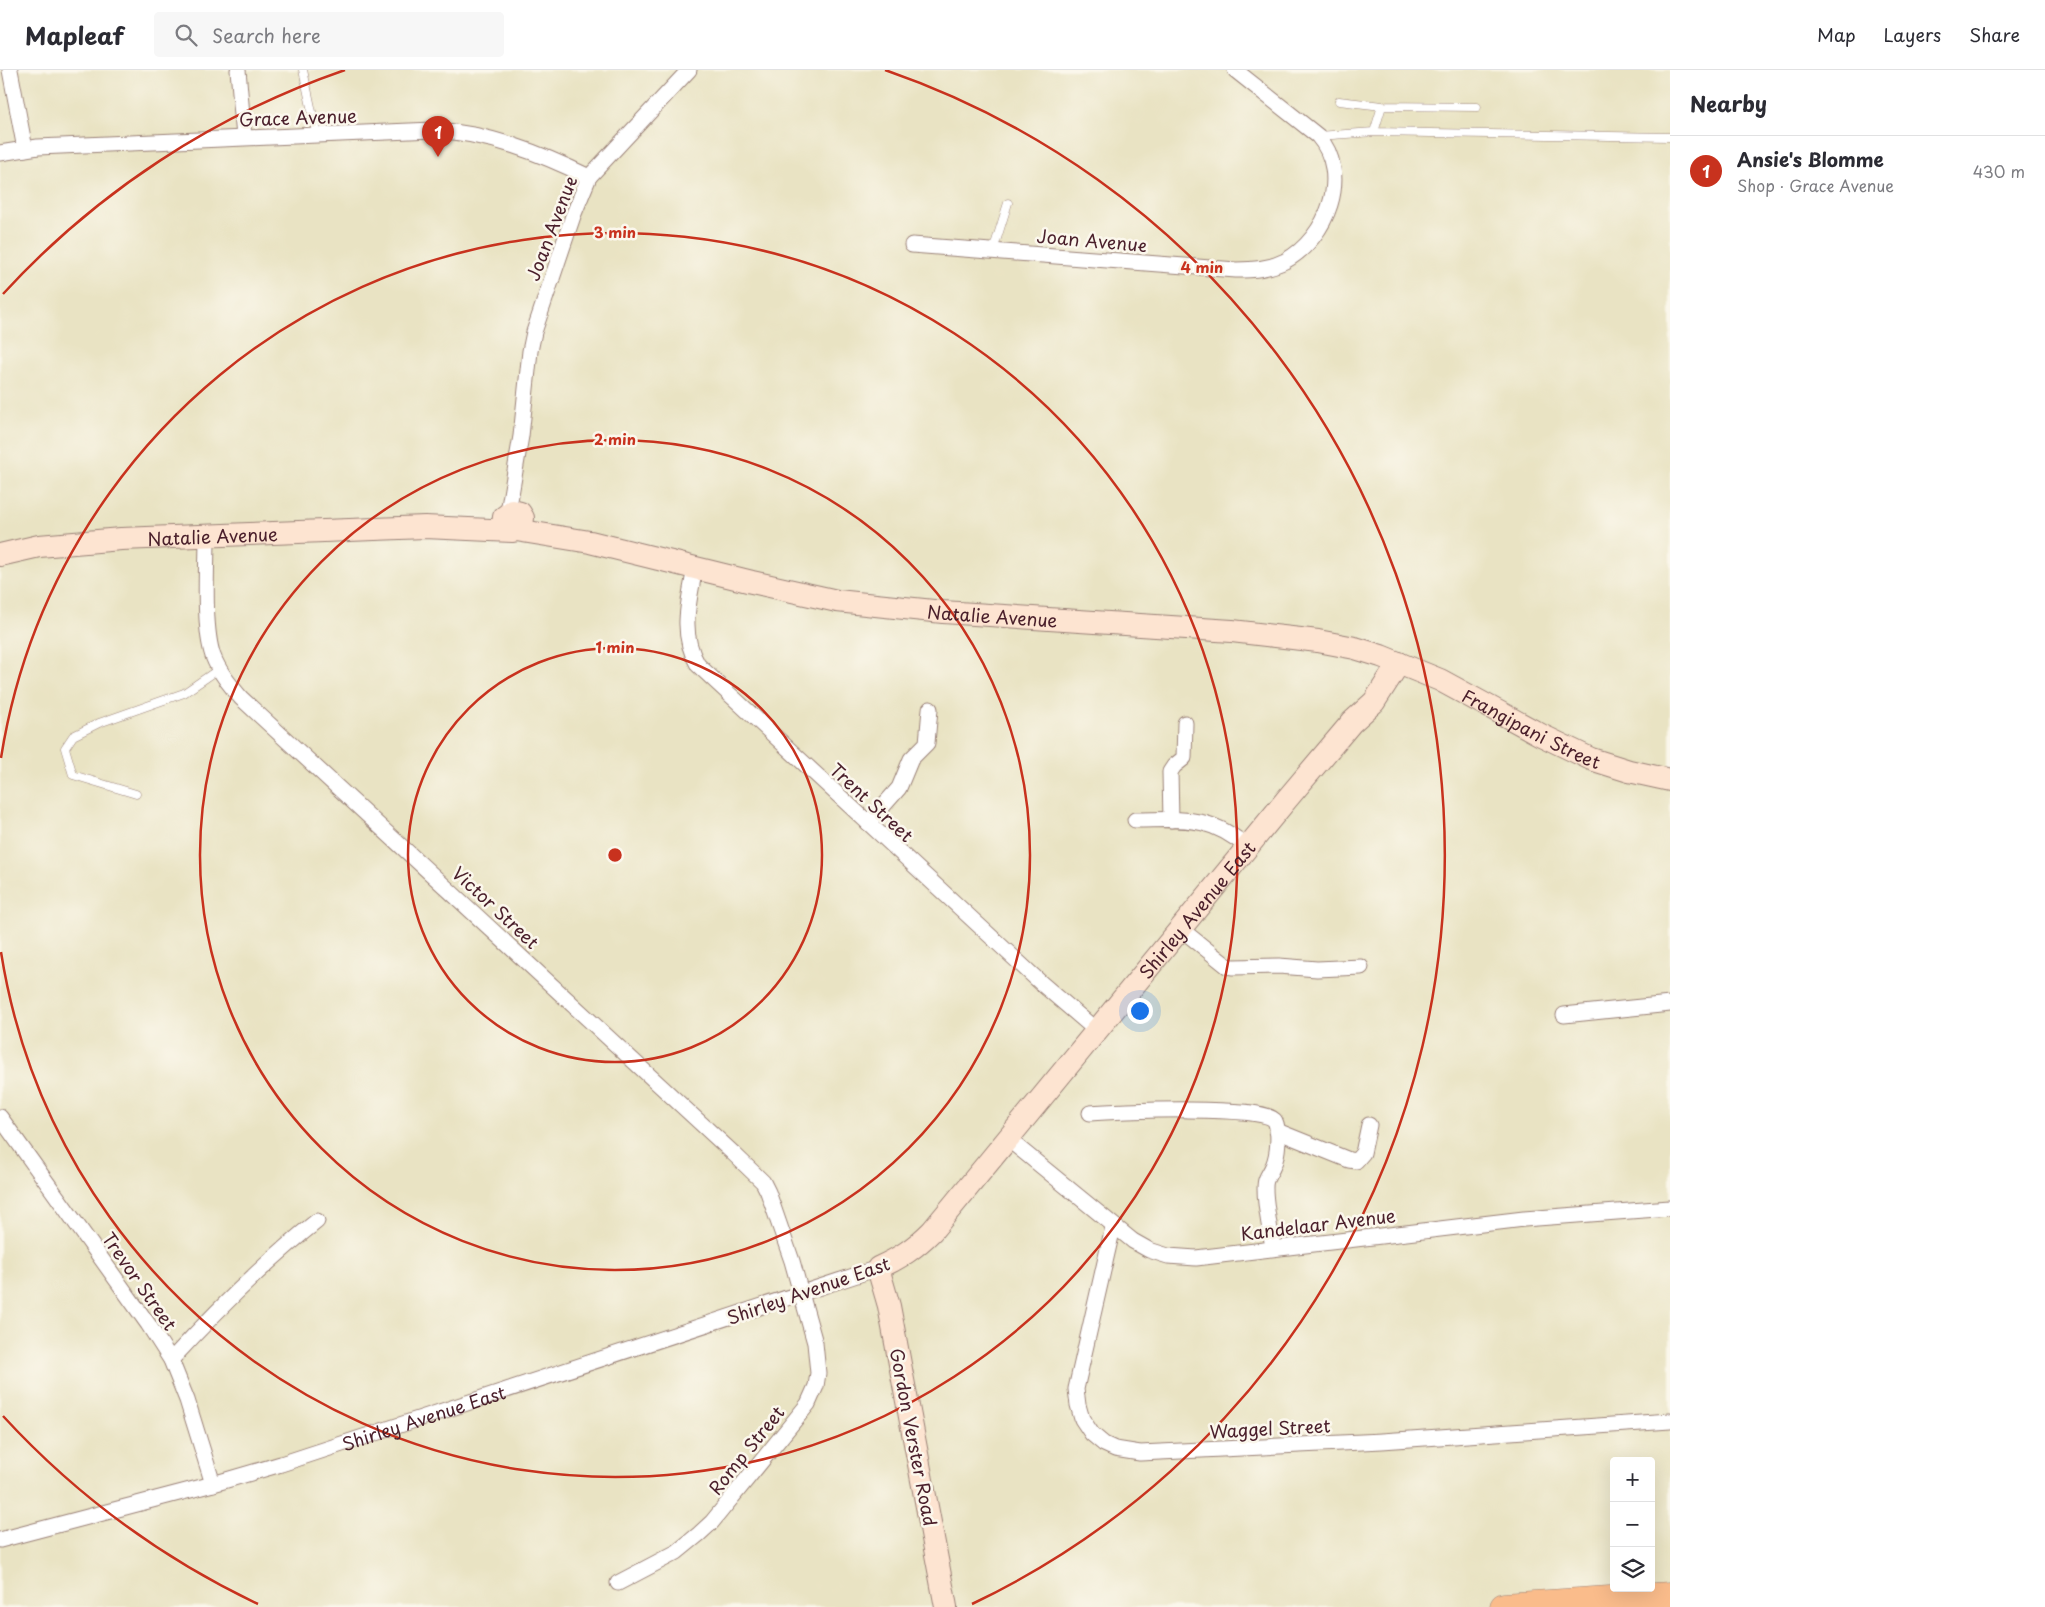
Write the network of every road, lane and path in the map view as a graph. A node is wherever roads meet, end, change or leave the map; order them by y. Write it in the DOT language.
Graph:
graph roads {
  1 [pos="10,70"];
  2 [pos="238,70"];
  3 [pos="303,70"];
  4 [pos="689,70"];
  5 [pos="1235,70"];
  6 [pos="1339,101"];
  7 [pos="1382,106"];
  8 [pos="1477,107"];
  9 [pos="1374,132"];
  10 [pos="317,134"];
  11 [pos="1318,136"];
  12 [pos="244,137"];
  13 [pos="1670,137"];
  14 [pos="26,149"];
  15 [pos="0,153"];
  16 [pos="589,177"];
  17 [pos="1008,203"];
  18 [pos="912,245"];
  19 [pos="992,251"];
  20 [pos="513,519"];
  21 [pos="207,536"];
  22 [pos="0,555"];
  23 [pos="695,568"];
  24 [pos="1399,663"];
  25 [pos="219,669"];
  26 [pos="930,709"];
  27 [pos="1185,723"];
  28 [pos="1670,780"];
  29 [pos="136,794"];
  30 [pos="1135,820"];
  31 [pos="1171,820"];
  32 [pos="868,823"];
  33 [pos="1248,848"];
  34 [pos="1181,929"];
  35 [pos="1361,967"];
  36 [pos="1670,1004"];
  37 [pos="1564,1015"];
  38 [pos="1097,1031"];
  39 [pos="1090,1113"];
  40 [pos="0,1117"];
  41 [pos="1369,1124"];
  42 [pos="1277,1131"];
  43 [pos="1008,1139"];
  44 [pos="1670,1208"];
  45 [pos="317,1221"];
  46 [pos="1114,1227"];
  47 [pos="1273,1248"];
  48 [pos="878,1268"];
  49 [pos="800,1293"];
  50 [pos="171,1360"];
  51 [pos="1670,1421"];
  52 [pos="212,1484"];
  53 [pos="0,1540"];
  54 [pos="618,1583"];
  55 [pos="1670,1596"];
  56 [pos="946,1607"];
  57 [pos="1504,1607"];
  1 -- 14 [label="street"];
  2 -- 12 [label="street"];
  3 -- 10 [label="lane"];
  4 -- 16 [label="street, Joan Avenue"];
  5 -- 11 [label="street, Joan Avenue"];
  6 -- 7 [label="lane"];
  7 -- 8 [label="lane"];
  7 -- 9 [label="lane"];
  9 -- 11 [label="lane"];
  9 -- 13 [label="lane"];
  10 -- 12 [label="street, Grace Avenue"];
  10 -- 16 [label="street, Grace Avenue"];
  11 -- 19 [label="street, Joan Avenue"];
  12 -- 14 [label="street, Grace Avenue"];
  14 -- 15 [label="street, Grace Avenue"];
  16 -- 20 [label="street, Joan Avenue"];
  17 -- 19 [label="lane"];
  18 -- 19 [label="street, Joan Avenue"];
  20 -- 21 [label="street, Natalie Avenue"];
  20 -- 23 [label="street, Natalie Avenue"];
  21 -- 22 [label="street, Natalie Avenue"];
  21 -- 25 [label="street, Victor Street"];
  23 -- 24 [label="street, Natalie Avenue"];
  23 -- 32 [label="street, Trent Street"];
  24 -- 28 [label="street, Frangipani Street"];
  24 -- 33 [label="street, Shirley Avenue East"];
  25 -- 29 [label="lane"];
  25 -- 49 [label="street, Victor Street"];
  26 -- 32 [label="street"];
  27 -- 31 [label="street"];
  30 -- 31 [label="street"];
  31 -- 33 [label="street"];
  32 -- 38 [label="street, Trent Street"];
  33 -- 34 [label="street, Shirley Avenue East"];
  34 -- 35 [label="street"];
  34 -- 38 [label="street, Shirley Avenue East"];
  36 -- 37 [label="street"];
  38 -- 43 [label="street, Shirley Avenue East"];
  39 -- 42 [label="street"];
  40 -- 50 [label="street, Trevor Street"];
  41 -- 42 [label="street"];
  42 -- 47 [label="street"];
  43 -- 46 [label="street, Kandelaar Avenue"];
  43 -- 48 [label="street, Shirley Avenue East"];
  44 -- 47 [label="street, Kandelaar Avenue"];
  45 -- 50 [label="street"];
  46 -- 47 [label="street, Kandelaar Avenue"];
  46 -- 51 [label="street, Waggel Street"];
  48 -- 49 [label="street, Shirley Avenue East"];
  48 -- 56 [label="street, Gordon Verster Road"];
  49 -- 52 [label="street, Shirley Avenue East"];
  49 -- 54 [label="street, Romp Street"];
  50 -- 52 [label="street, Trevor Street"];
  52 -- 53 [label="street, Shirley Avenue East"];
  55 -- 57 [label="highway"];
}
